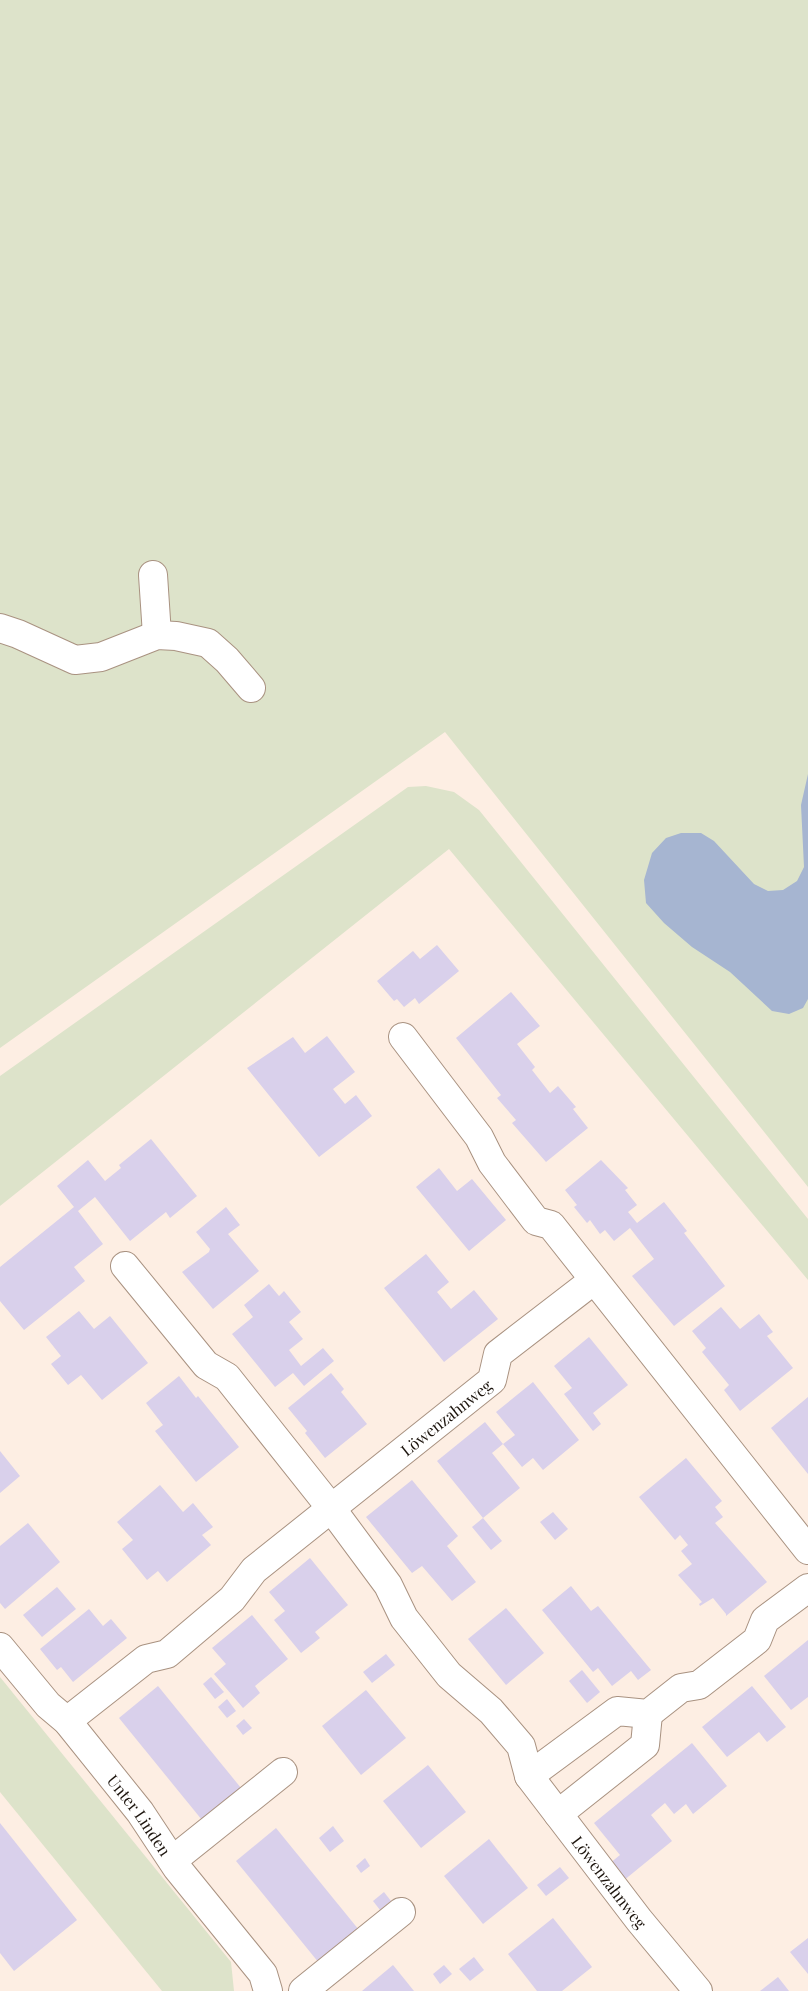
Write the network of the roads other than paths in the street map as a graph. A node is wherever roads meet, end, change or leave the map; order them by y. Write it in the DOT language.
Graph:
graph roads {
  1 [pos="153,575"];
  2 [pos="0,628"];
  3 [pos="157,635"];
  4 [pos="251,688"];
  5 [pos="403,1037"];
  6 [pos="125,1266"];
  7 [pos="594,1280"];
  8 [pos="331,1508"];
  9 [pos="808,1550"];
  10 [pos="808,1588"];
  11 [pos="0,1647"];
  12 [pos="648,1714"];
  13 [pos="67,1721"];
  14 [pos="282,1772"];
  15 [pos="529,1776"];
  16 [pos="558,1814"];
  17 [pos="172,1860"];
  18 [pos="401,1912"];
  19 [pos="268,1991"];
  20 [pos="302,1991"];
  21 [pos="698,1991"];
  1 -- 3 [label="street"];
  2 -- 3 [label="street"];
  3 -- 4 [label="street"];
  5 -- 7 [label="street"];
  6 -- 8 [label="street, Löwenzahnweg"];
  7 -- 8 [label="street, Löwenzahnweg"];
  7 -- 9 [label="street"];
  8 -- 13 [label="street, Löwenzahnweg"];
  8 -- 15 [label="street, Löwenzahnweg"];
  10 -- 12 [label="street"];
  11 -- 13 [label="street, Unter Linden"];
  12 -- 15 [label="street"];
  12 -- 16 [label="street"];
  13 -- 17 [label="street, Unter Linden"];
  14 -- 17 [label="street"];
  15 -- 16 [label="street, Löwenzahnweg"];
  16 -- 21 [label="street, Löwenzahnweg"];
  17 -- 19 [label="street, Unter Linden"];
  18 -- 20 [label="street"];
}
